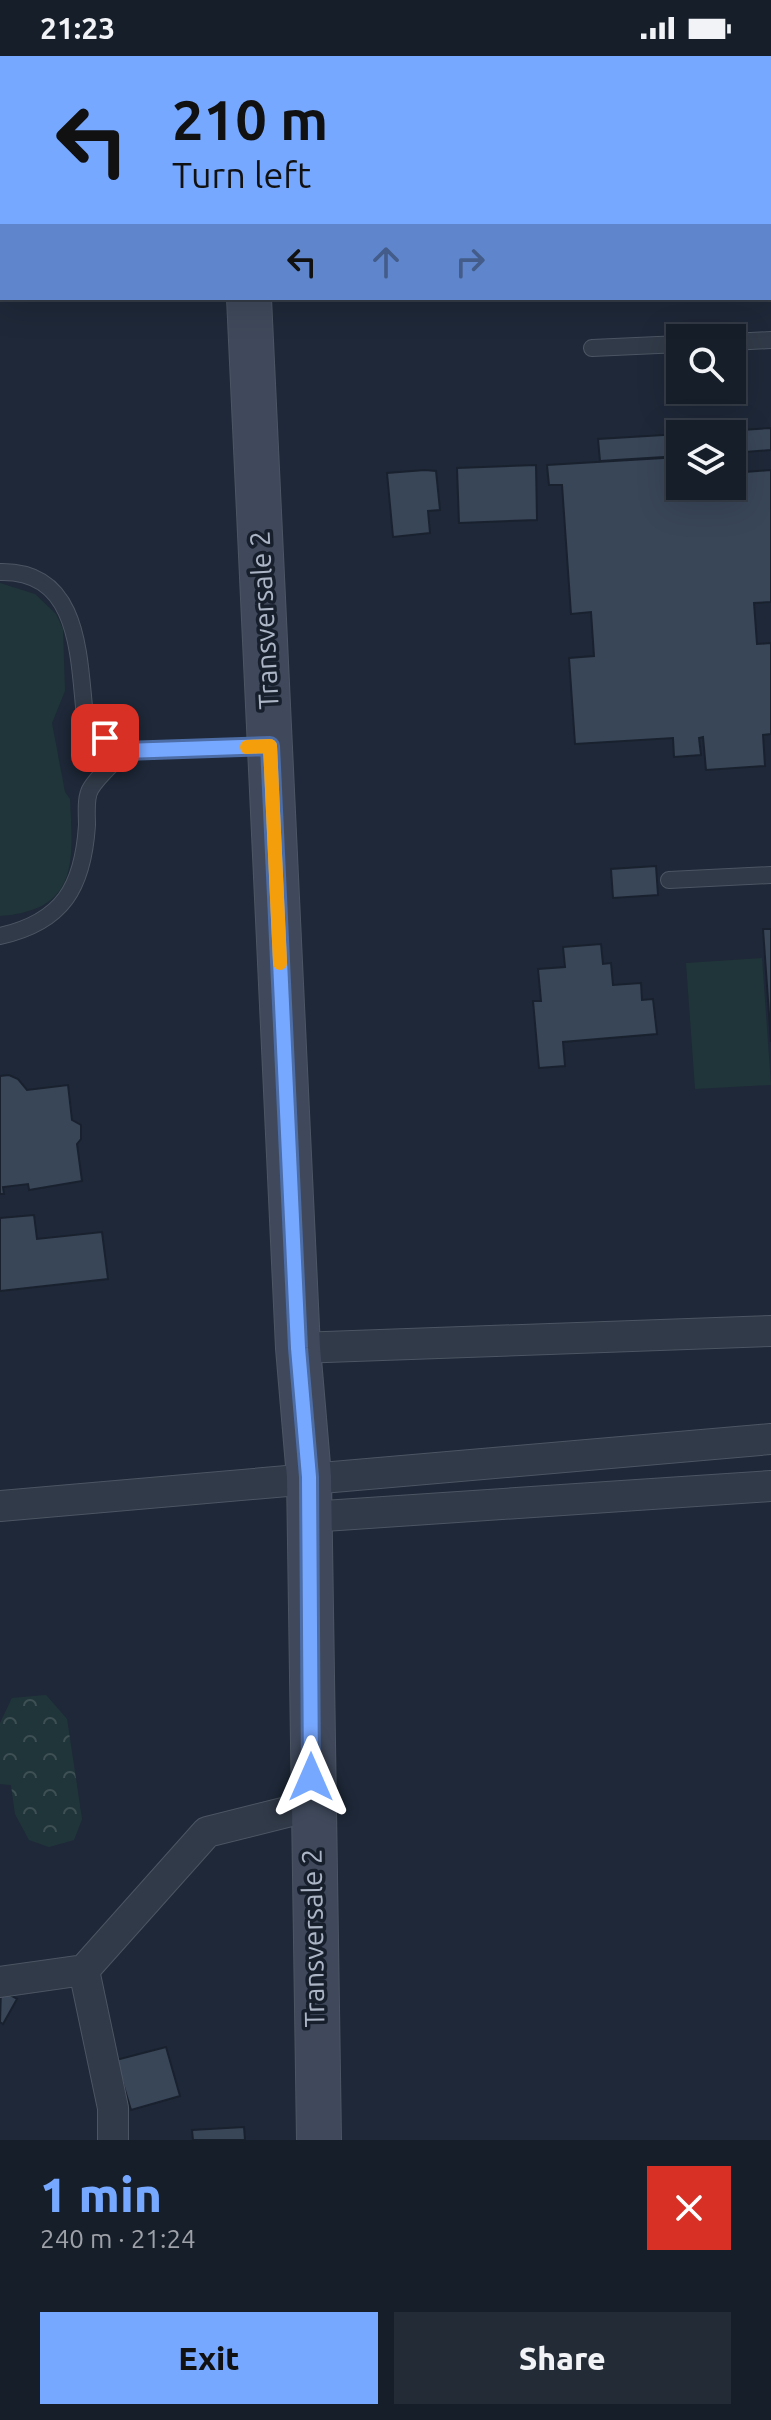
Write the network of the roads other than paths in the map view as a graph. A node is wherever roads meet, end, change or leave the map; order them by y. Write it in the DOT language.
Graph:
graph roads {
  1 [pos="249,300"];
  2 [pos="771,340"];
  3 [pos="746,341"];
  4 [pos="666,345"];
  5 [pos="592,348"];
  6 [pos="0,572"];
  7 [pos="270,746"];
  8 [pos="124,751"];
  9 [pos="771,875"];
  10 [pos="669,880"];
  11 [pos="0,936"];
  12 [pos="771,1331"];
  13 [pos="298,1348"];
  14 [pos="771,1439"];
  15 [pos="771,1486"];
  16 [pos="309,1497"];
  17 [pos="0,1506"];
  18 [pos="311,1806"];
  19 [pos="84,1970"];
  20 [pos="0,1982"];
  21 [pos="113,2140"];
  22 [pos="319,2140"];
  1 -- 7 [label="main road, Transversale 2"];
  2 -- 3 [label="lane"];
  4 -- 5 [label="lane"];
  6 -- 8 [label="lane"];
  7 -- 8 [label="lane"];
  7 -- 13 [label="main road, Transversale 2"];
  8 -- 11 [label="lane"];
  9 -- 10 [label="lane"];
  12 -- 13 [label="street"];
  13 -- 16 [label="main road, Transversale 2"];
  14 -- 16 [label="street"];
  15 -- 16 [label="street"];
  16 -- 17 [label="street"];
  16 -- 18 [label="main road, Transversale 2"];
  18 -- 19 [label="street"];
  18 -- 22 [label="main road, Transversale 2"];
  19 -- 20 [label="street"];
  19 -- 21 [label="street"];
}
